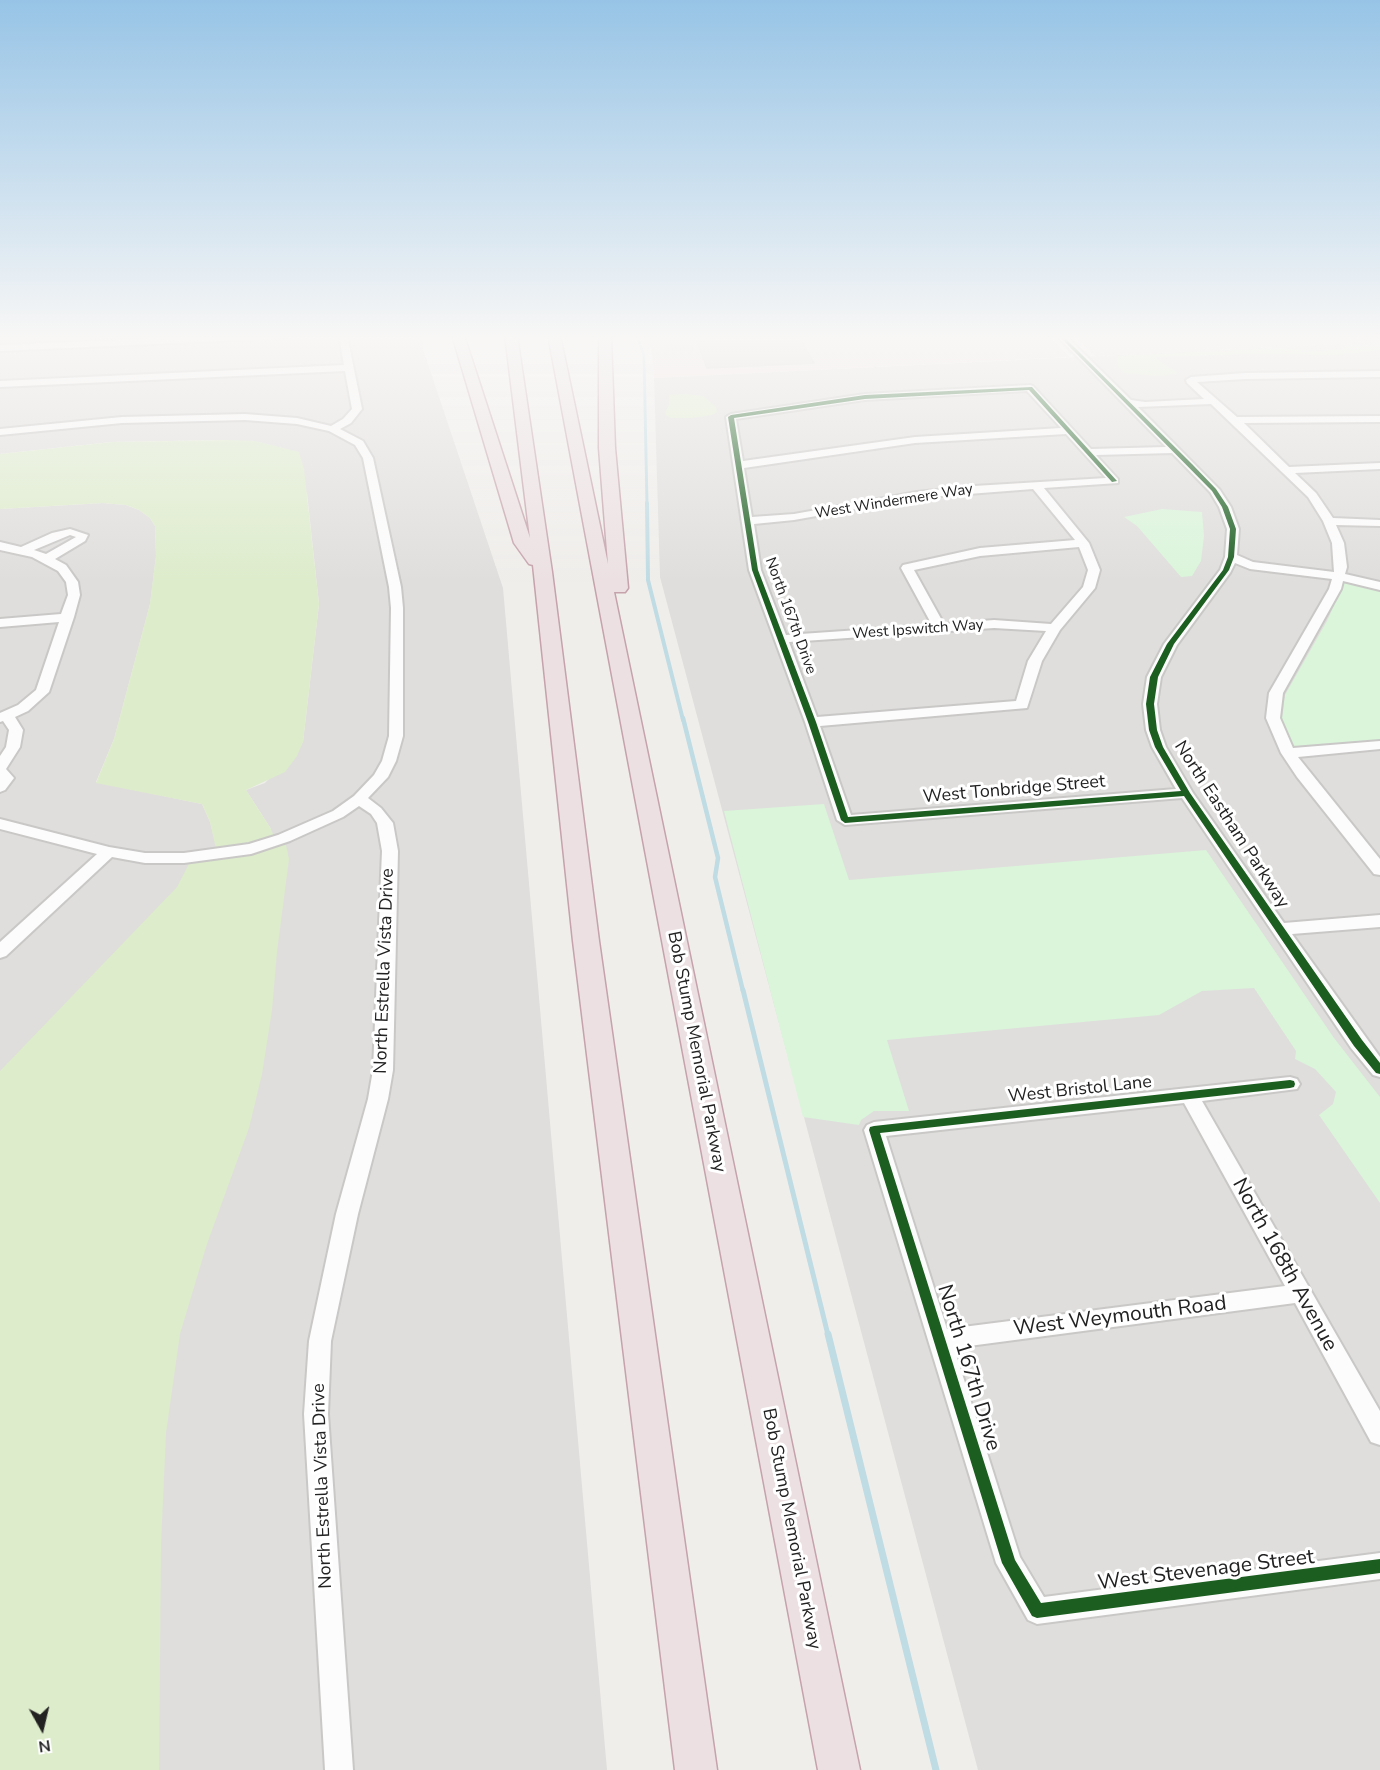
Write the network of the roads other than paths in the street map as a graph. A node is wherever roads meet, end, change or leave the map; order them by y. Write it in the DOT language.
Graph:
graph roads {
  1 [pos="220,418"];
  2 [pos="253,418"];
  3 [pos="350,418"];
  4 [pos="484,418"];
  5 [pos="522,418"];
  6 [pos="570,418"];
  7 [pos="605,418"];
  8 [pos="731,418"];
  9 [pos="1057,418"];
  10 [pos="1143,418"];
  11 [pos="1232,418"];
  12 [pos="1380,419"];
  13 [pos="1235,420"];
  14 [pos="332,429"];
  15 [pos="1069,431"];
  16 [pos="0,432"];
  17 [pos="1175,450"];
  18 [pos="1091,455"];
  19 [pos="740,465"];
  20 [pos="1380,466"];
  21 [pos="1287,470"];
  22 [pos="1036,485"];
  23 [pos="747,521"];
  24 [pos="1329,521"];
  25 [pos="1380,523"];
  26 [pos="1083,543"];
  27 [pos="12,548"];
  28 [pos="1231,557"];
  29 [pos="46,559"];
  30 [pos="543,572"];
  31 [pos="1339,576"];
  32 [pos="1380,586"];
  33 [pos="68,617"];
  34 [pos="0,623"];
  35 [pos="1054,628"];
  36 [pos="941,629"];
  37 [pos="782,639"];
  38 [pos="3,717"];
  39 [pos="812,722"];
  40 [pos="1380,745"];
  41 [pos="1288,753"];
  42 [pos="637,756"];
  43 [pos="0,767"];
  44 [pos="0,772"];
  45 [pos="0,787"];
  46 [pos="1186,793"];
  47 [pos="359,799"];
  48 [pos="846,820"];
  49 [pos="0,824"];
  50 [pos="109,852"];
  51 [pos="1377,863"];
  52 [pos="1380,921"];
  53 [pos="1280,929"];
  54 [pos="0,952"];
  55 [pos="1380,1070"];
  56 [pos="1290,1084"];
  57 [pos="1189,1095"];
  58 [pos="874,1130"];
  59 [pos="1300,1293"];
  60 [pos="941,1340"];
  61 [pos="1376,1421"];
  62 [pos="1380,1566"];
  63 [pos="1037,1611"];
  64 [pos="339,1770"];
  65 [pos="696,1770"];
  66 [pos="839,1770"];
  1 -- 16 [label="street"];
  2 -- 14 [label="street"];
  3 -- 14 [label="street"];
  4 -- 30 [label="highway"];
  5 -- 30 [label="highway"];
  6 -- 42 [label="highway, Bob Stump Memorial Parkway"];
  7 -- 42 [label="highway"];
  8 -- 19 [label="street, North 167th Drive"];
  9 -- 15 [label="street, North 167th Drive"];
  10 -- 17 [label="street, North Eastham Parkway"];
  11 -- 13 [label="street"];
  12 -- 13 [label="street"];
  13 -- 21 [label="street"];
  14 -- 47 [label="street"];
  15 -- 18 [label="street"];
  15 -- 19 [label="street"];
  17 -- 18 [label="street"];
  17 -- 28 [label="street, North Eastham Parkway"];
  18 -- 22 [label="street, West Windermere Way"];
  19 -- 23 [label="street, North 167th Drive"];
  20 -- 21 [label="street"];
  21 -- 24 [label="street"];
  22 -- 23 [label="street, West Windermere Way"];
  22 -- 26 [label="street"];
  23 -- 37 [label="street, North 167th Drive"];
  24 -- 25 [label="street"];
  24 -- 31 [label="street"];
  26 -- 35 [label="street"];
  26 -- 36 [label="street"];
  27 -- 29 [label="street"];
  27 -- 29 [label="street"];
  28 -- 31 [label="street"];
  28 -- 46 [label="street, North Eastham Parkway"];
  29 -- 33 [label="street"];
  30 -- 65 [label="highway"];
  31 -- 32 [label="street"];
  31 -- 41 [label="street"];
  33 -- 34 [label="street"];
  33 -- 38 [label="street"];
  35 -- 36 [label="street, West Ipswitch Way"];
  35 -- 39 [label="street"];
  36 -- 37 [label="street, West Ipswitch Way"];
  37 -- 39 [label="street, North 167th Drive"];
  38 -- 43 [label="street"];
  39 -- 48 [label="street, North 167th Drive"];
  40 -- 41 [label="street"];
  41 -- 51 [label="street"];
  42 -- 66 [label="highway, Bob Stump Memorial Parkway"];
  44 -- 45 [label="street"];
  46 -- 48 [label="street, West Tonbridge Street"];
  46 -- 53 [label="street, North Eastham Parkway"];
  47 -- 50 [label="street"];
  47 -- 64 [label="street, North Estrella Vista Drive"];
  49 -- 50 [label="street"];
  50 -- 54 [label="street"];
  52 -- 53 [label="street"];
  53 -- 55 [label="street, North Eastham Parkway"];
  56 -- 57 [label="street, West Bristol Lane"];
  57 -- 58 [label="street, West Bristol Lane"];
  57 -- 59 [label="street, North 168th Avenue"];
  58 -- 60 [label="street, North 167th Drive"];
  59 -- 60 [label="street, West Weymouth Road"];
  59 -- 61 [label="street, North 168th Avenue"];
  60 -- 63 [label="street, North 167th Drive"];
  62 -- 63 [label="street, West Stevenage Street"];
}
